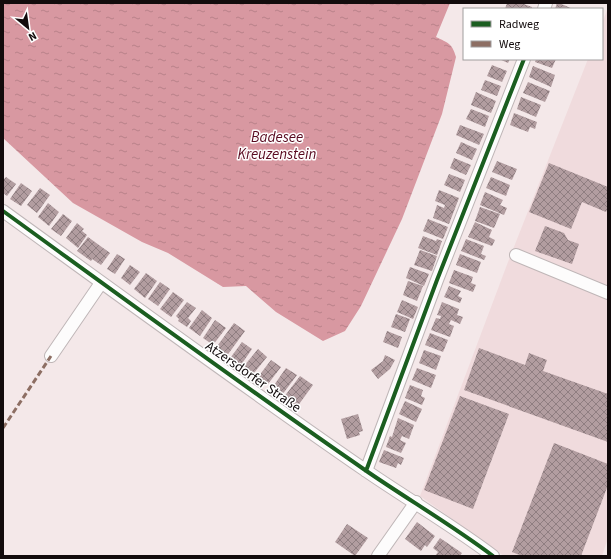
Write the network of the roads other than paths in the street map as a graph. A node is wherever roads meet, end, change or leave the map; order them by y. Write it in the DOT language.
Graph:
graph roads {
  1 [pos="524,60"];
  2 [pos="3,211"];
  3 [pos="516,255"];
  4 [pos="101,283"];
  5 [pos="608,293"];
  6 [pos="51,356"];
  7 [pos="366,471"];
  8 [pos="416,502"];
  9 [pos="478,552"];
  10 [pos="378,556"];
  11 [pos="493,556"];
  1 -- 7 [label="street"];
  2 -- 4 [label="street, Atzersdorfer Straße"];
  3 -- 5 [label="street"];
  4 -- 6 [label="street"];
  4 -- 7 [label="street, Atzersdorfer Straße"];
  7 -- 8 [label="street, Atzersdorfer Straße"];
  8 -- 9 [label="street, Atzersdorfer Straße"];
  8 -- 10 [label="street"];
  9 -- 11 [label="street, Atzersdorfer Straße"];
}
